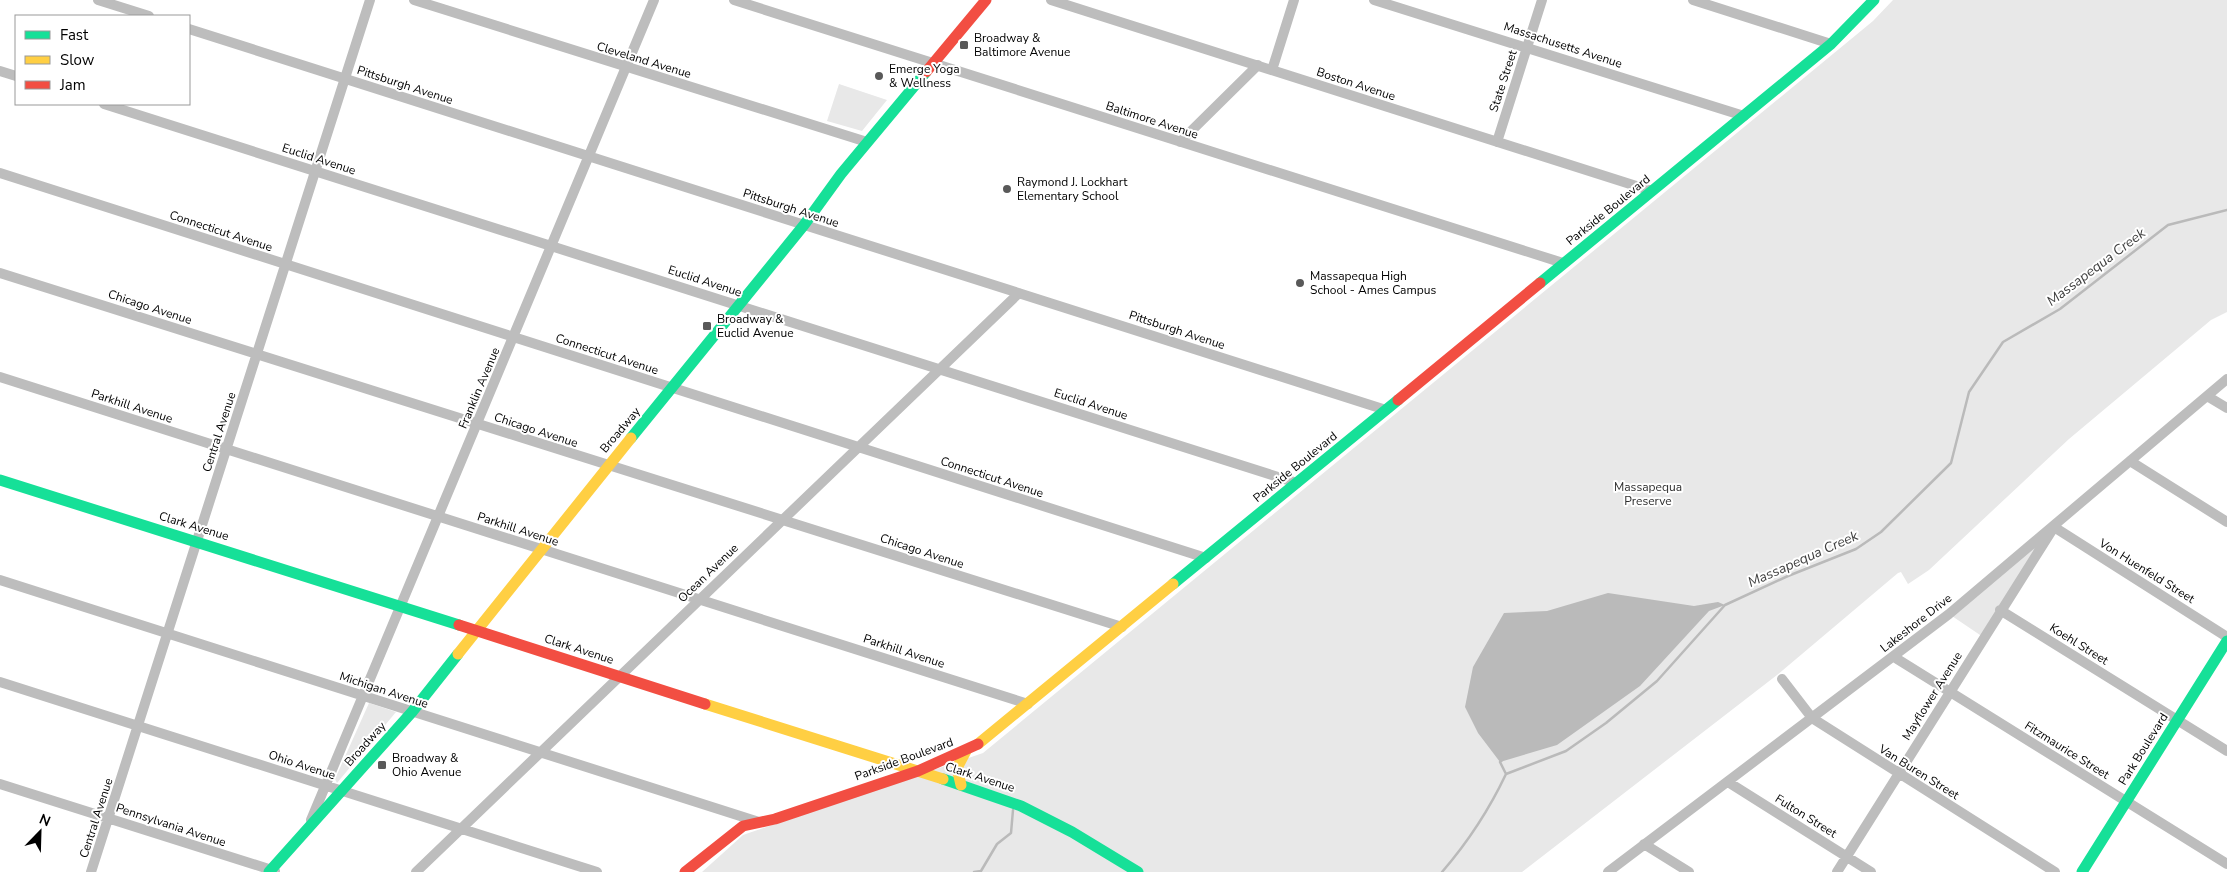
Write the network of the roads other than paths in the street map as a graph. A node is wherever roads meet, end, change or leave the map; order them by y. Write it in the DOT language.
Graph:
graph roads {
  1 [pos="98,0"];
  2 [pos="370,0"];
  3 [pos="414,0"];
  4 [pos="654,0"];
  5 [pos="734,0"];
  6 [pos="986,0"];
  7 [pos="1051,0"];
  8 [pos="1294,0"];
  9 [pos="1374,0"];
  10 [pos="1542,0"];
  11 [pos="1693,0"];
  12 [pos="1874,0"];
  13 [pos="146,15"];
  14 [pos="190,29"];
  15 [pos="1831,44"];
  16 [pos="1527,47"];
  17 [pos="933,64"];
  18 [pos="1258,65"];
  19 [pos="626,68"];
  20 [pos="1272,70"];
  21 [pos="0,71"];
  22 [pos="15,76"];
  23 [pos="345,78"];
  24 [pos="107,105"];
  25 [pos="1744,116"];
  26 [pos="867,142"];
  27 [pos="1180,142"];
  28 [pos="1497,142"];
  29 [pos="589,156"];
  30 [pos="315,171"];
  31 [pos="0,173"];
  32 [pos="1652,192"];
  33 [pos="804,225"];
  34 [pos="552,246"];
  35 [pos="1563,263"];
  36 [pos="286,264"];
  37 [pos="0,273"];
  38 [pos="1019,293"];
  39 [pos="738,305"];
  40 [pos="514,337"];
  41 [pos="257,354"];
  42 [pos="940,369"];
  43 [pos="0,377"];
  44 [pos="2227,379"];
  45 [pos="673,389"];
  46 [pos="2207,396"];
  47 [pos="2227,408"];
  48 [pos="1386,410"];
  49 [pos="478,424"];
  50 [pos="859,447"];
  51 [pos="227,449"];
  52 [pos="2130,461"];
  53 [pos="608,466"];
  54 [pos="0,480"];
  55 [pos="1297,483"];
  56 [pos="439,516"];
  57 [pos="781,519"];
  58 [pos="2227,522"];
  59 [pos="2054,527"];
  60 [pos="197,541"];
  61 [pos="541,549"];
  62 [pos="1206,558"];
  63 [pos="0,580"];
  64 [pos="700,600"];
  65 [pos="401,606"];
  66 [pos="2000,610"];
  67 [pos="1122,627"];
  68 [pos="476,630"];
  69 [pos="168,634"];
  70 [pos="2227,637"];
  71 [pos="2227,641"];
  72 [pos="1894,657"];
  73 [pos="620,676"];
  74 [pos="1782,679"];
  75 [pos="0,682"];
  76 [pos="1949,692"];
  77 [pos="364,696"];
  78 [pos="1028,704"];
  79 [pos="412,712"];
  80 [pos="1812,718"];
  81 [pos="2177,720"];
  82 [pos="138,726"];
  83 [pos="966,751"];
  84 [pos="2227,751"];
  85 [pos="539,754"];
  86 [pos="918,771"];
  87 [pos="1898,774"];
  88 [pos="1728,782"];
  89 [pos="0,784"];
  90 [pos="961,785"];
  91 [pos="327,786"];
  92 [pos="341,791"];
  93 [pos="2126,802"];
  94 [pos="108,818"];
  95 [pos="761,823"];
  96 [pos="308,828"];
  97 [pos="460,828"];
  98 [pos="1644,844"];
  99 [pos="1847,856"];
  100 [pos="2227,864"];
  101 [pos="272,871"];
  102 [pos="91,872"];
  103 [pos="416,872"];
  104 [pos="597,872"];
  105 [pos="685,872"];
  106 [pos="1138,872"];
  107 [pos="1608,872"];
  108 [pos="1688,872"];
  109 [pos="1837,872"];
  110 [pos="1871,872"];
  111 [pos="2054,872"];
  112 [pos="2082,872"];
  1 -- 13 [label="street"];
  2 -- 23 [label="street, Central Avenue"];
  3 -- 19 [label="street, Cleveland Avenue"];
  4 -- 19 [label="street, Franklin Avenue"];
  5 -- 17 [label="street, Baltimore Avenue"];
  6 -- 17 [label="street, Broadway"];
  7 -- 18 [label="street, Boston Avenue"];
  8 -- 20 [label="street"];
  9 -- 16 [label="street, Massachusetts Avenue"];
  10 -- 16 [label="street, State Street"];
  11 -- 15 [label="street"];
  12 -- 15 [label="street, Parkside Boulevard"];
  14 -- 23 [label="street, Pittsburgh Avenue"];
  15 -- 25 [label="street, Parkside Boulevard"];
  16 -- 25 [label="street, Massachusetts Avenue"];
  16 -- 28 [label="street, State Street"];
  17 -- 26 [label="street, Broadway"];
  17 -- 27 [label="street, Baltimore Avenue"];
  18 -- 20 [label="street, Boston Avenue"];
  18 -- 27 [label="street"];
  19 -- 26 [label="street, Cleveland Avenue"];
  19 -- 29 [label="street, Franklin Avenue"];
  20 -- 28 [label="street, Boston Avenue"];
  21 -- 22 [label="street"];
  23 -- 29 [label="street, Pittsburgh Avenue"];
  23 -- 30 [label="street, Central Avenue"];
  24 -- 30 [label="street, Euclid Avenue"];
  25 -- 32 [label="street, Parkside Boulevard"];
  26 -- 33 [label="street, Broadway"];
  27 -- 35 [label="street, Baltimore Avenue"];
  28 -- 32 [label="street, Boston Avenue"];
  29 -- 33 [label="street, Pittsburgh Avenue"];
  29 -- 34 [label="street, Franklin Avenue"];
  30 -- 34 [label="street, Euclid Avenue"];
  30 -- 36 [label="street, Central Avenue"];
  31 -- 36 [label="street, Connecticut Avenue"];
  32 -- 35 [label="street, Parkside Boulevard"];
  33 -- 38 [label="street, Pittsburgh Avenue"];
  33 -- 39 [label="street, Broadway"];
  34 -- 39 [label="street, Euclid Avenue"];
  34 -- 40 [label="street, Franklin Avenue"];
  35 -- 48 [label="street, Parkside Boulevard"];
  36 -- 40 [label="street, Connecticut Avenue"];
  36 -- 41 [label="street, Central Avenue"];
  37 -- 41 [label="street, Chicago Avenue"];
  38 -- 42 [label="street, Ocean Avenue"];
  38 -- 48 [label="street, Pittsburgh Avenue"];
  39 -- 42 [label="street, Euclid Avenue"];
  39 -- 45 [label="street, Broadway"];
  40 -- 45 [label="street, Connecticut Avenue"];
  40 -- 49 [label="street, Franklin Avenue"];
  41 -- 49 [label="street, Chicago Avenue"];
  41 -- 51 [label="street, Central Avenue"];
  42 -- 50 [label="street, Ocean Avenue"];
  42 -- 55 [label="street, Euclid Avenue"];
  43 -- 51 [label="street, Parkhill Avenue"];
  44 -- 46 [label="street, Lakeshore Drive"];
  45 -- 50 [label="street, Connecticut Avenue"];
  45 -- 53 [label="street, Broadway"];
  46 -- 47 [label="street"];
  46 -- 52 [label="street, Lakeshore Drive"];
  48 -- 55 [label="street, Parkside Boulevard"];
  49 -- 53 [label="street, Chicago Avenue"];
  49 -- 56 [label="street, Franklin Avenue"];
  50 -- 57 [label="street, Ocean Avenue"];
  50 -- 62 [label="street, Connecticut Avenue"];
  51 -- 56 [label="street, Parkhill Avenue"];
  51 -- 60 [label="street, Central Avenue"];
  52 -- 58 [label="street"];
  52 -- 59 [label="street, Lakeshore Drive"];
  53 -- 57 [label="street, Chicago Avenue"];
  53 -- 61 [label="street, Broadway"];
  54 -- 60 [label="street, Clark Avenue"];
  55 -- 62 [label="street, Parkside Boulevard"];
  56 -- 61 [label="street, Parkhill Avenue"];
  56 -- 65 [label="street, Franklin Avenue"];
  57 -- 64 [label="street, Ocean Avenue"];
  57 -- 67 [label="street, Chicago Avenue"];
  59 -- 66 [label="street"];
  59 -- 70 [label="street, Von Huenfeld Street"];
  59 -- 72 [label="street, Lakeshore Drive"];
  60 -- 65 [label="street, Clark Avenue"];
  60 -- 69 [label="street, Central Avenue"];
  61 -- 64 [label="street, Parkhill Avenue"];
  61 -- 68 [label="street, Broadway"];
  62 -- 67 [label="street, Parkside Boulevard"];
  63 -- 69 [label="street, Michigan Avenue"];
  64 -- 73 [label="street, Ocean Avenue"];
  64 -- 78 [label="street, Parkhill Avenue"];
  65 -- 68 [label="street, Clark Avenue"];
  65 -- 77 [label="street, Franklin Avenue"];
  66 -- 76 [label="street, Mayflower Avenue"];
  66 -- 81 [label="street, Koehl Street"];
  67 -- 78 [label="street, Parkside Boulevard"];
  68 -- 73 [label="street, Clark Avenue"];
  68 -- 79 [label="street, Broadway"];
  69 -- 77 [label="street, Michigan Avenue"];
  69 -- 82 [label="street, Central Avenue"];
  71 -- 81 [label="street, Park Boulevard"];
  72 -- 76 [label="street, Fitzmaurice Street"];
  72 -- 80 [label="street, Lakeshore Drive"];
  73 -- 85 [label="street, Ocean Avenue"];
  73 -- 86 [label="street, Clark Avenue"];
  74 -- 80 [label="street, Van Buren Street"];
  75 -- 82 [label="street, Ohio Avenue"];
  76 -- 87 [label="street, Mayflower Avenue"];
  76 -- 93 [label="street, Fitzmaurice Street"];
  77 -- 79 [label="street, Michigan Avenue"];
  77 -- 91 [label="street, Franklin Avenue"];
  78 -- 83 [label="street, Parkside Boulevard"];
  79 -- 85 [label="street, Michigan Avenue"];
  79 -- 92 [label="street, Broadway"];
  80 -- 87 [label="street, Van Buren Street"];
  80 -- 88 [label="street, Lakeshore Drive"];
  81 -- 84 [label="street, Koehl Street"];
  81 -- 93 [label="street, Park Boulevard"];
  82 -- 91 [label="street, Ohio Avenue"];
  82 -- 94 [label="street, Central Avenue"];
  83 -- 86 [label="street, Parkside Boulevard"];
  83 -- 90 [label="street"];
  85 -- 95 [label="street, Michigan Avenue"];
  85 -- 97 [label="street, Ocean Avenue"];
  86 -- 90 [label="street, Clark Avenue"];
  86 -- 95 [label="street, Parkside Boulevard"];
  87 -- 99 [label="street, Mayflower Avenue"];
  87 -- 111 [label="street, Van Buren Street"];
  88 -- 98 [label="street, Lakeshore Drive"];
  88 -- 99 [label="street, Fulton Street"];
  89 -- 94 [label="street, Pennsylvania Avenue"];
  90 -- 106 [label="street, Clark Avenue"];
  91 -- 92 [label="street, Ohio Avenue"];
  91 -- 96 [label="street, Franklin Avenue"];
  92 -- 96 [label="street, Broadway"];
  92 -- 97 [label="street, Ohio Avenue"];
  93 -- 100 [label="street, Fitzmaurice Street"];
  93 -- 112 [label="street, Park Boulevard"];
  94 -- 101 [label="street, Pennsylvania Avenue"];
  94 -- 102 [label="street, Central Avenue"];
  95 -- 105 [label="street, Parkside Boulevard"];
  96 -- 101 [label="street, Broadway"];
  97 -- 103 [label="street, Ocean Avenue"];
  97 -- 104 [label="street, Ohio Avenue"];
  98 -- 107 [label="street, Lakeshore Drive"];
  98 -- 108 [label="street"];
  99 -- 109 [label="street, Mayflower Avenue"];
  99 -- 110 [label="street, Fulton Street"];
}
